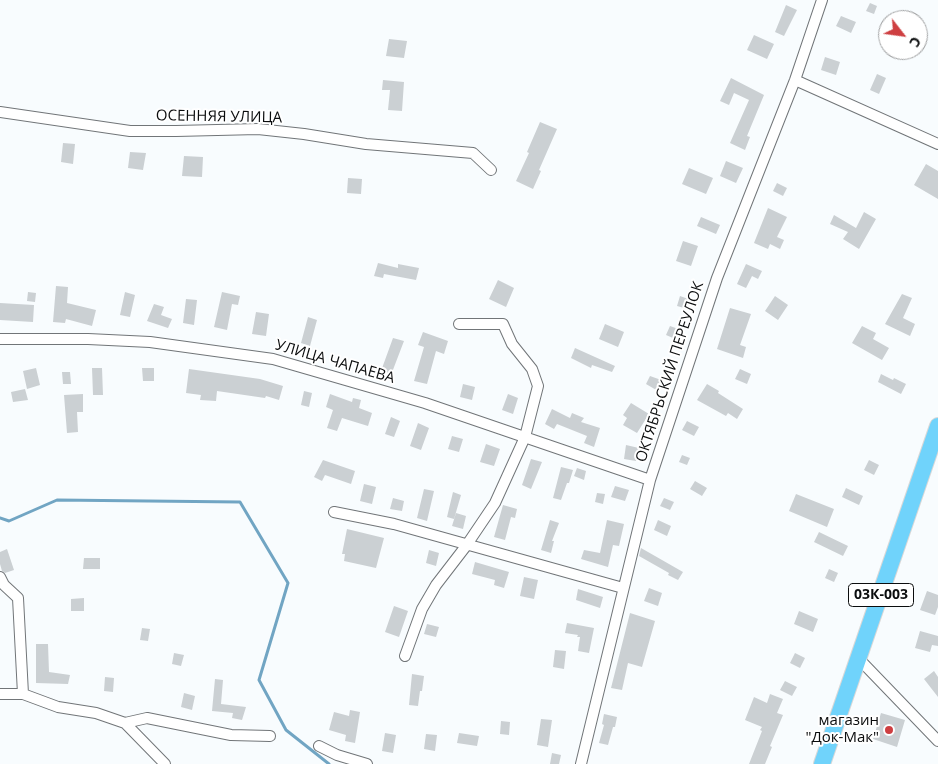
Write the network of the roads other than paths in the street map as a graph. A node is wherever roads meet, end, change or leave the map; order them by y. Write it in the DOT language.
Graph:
graph roads {
  1 [pos="822,0"];
  2 [pos="795,80"];
  3 [pos="0,112"];
  4 [pos="938,144"];
  5 [pos="491,170"];
  6 [pos="459,324"];
  7 [pos="0,339"];
  8 [pos="938,426"];
  9 [pos="525,437"];
  10 [pos="650,480"];
  11 [pos="334,512"];
  12 [pos="466,546"];
  13 [pos="0,577"];
  14 [pos="623,588"];
  15 [pos="405,656"];
  16 [pos="859,659"];
  17 [pos="0,694"];
  18 [pos="23,694"];
  19 [pos="125,724"];
  20 [pos="270,736"];
  21 [pos="938,741"];
  22 [pos="319,746"];
  23 [pos="165,764"];
  24 [pos="367,764"];
  25 [pos="581,764"];
  26 [pos="822,764"];
  1 -- 2 [label="street, ОКТЯБРЬСКИЙ ПЕРЕУЛОК"];
  2 -- 4 [label="street"];
  2 -- 10 [label="street, ОКТЯБРЬСКИЙ ПЕРЕУЛОК"];
  3 -- 5 [label="street, ОСЕННЯЯ УЛИЦА"];
  6 -- 9 [label="street"];
  7 -- 9 [label="street, УЛИЦА ЧАПАЕВА"];
  8 -- 16 [label="main road, 03К-003"];
  9 -- 10 [label="street, УЛИЦА ЧАПАЕВА"];
  9 -- 12 [label="street"];
  10 -- 14 [label="street, ОКТЯБРЬСКИЙ ПЕРЕУЛОК"];
  11 -- 12 [label="street"];
  12 -- 14 [label="street"];
  12 -- 15 [label="street"];
  13 -- 18 [label="street"];
  14 -- 25 [label="street, ОКТЯБРЬСКИЙ ПЕРЕУЛОК"];
  16 -- 21 [label="street"];
  16 -- 26 [label="main road, 03К-003"];
  17 -- 18 [label="street"];
  18 -- 19 [label="street"];
  19 -- 20 [label="street"];
  19 -- 23 [label="street"];
  22 -- 24 [label="street"];
}
